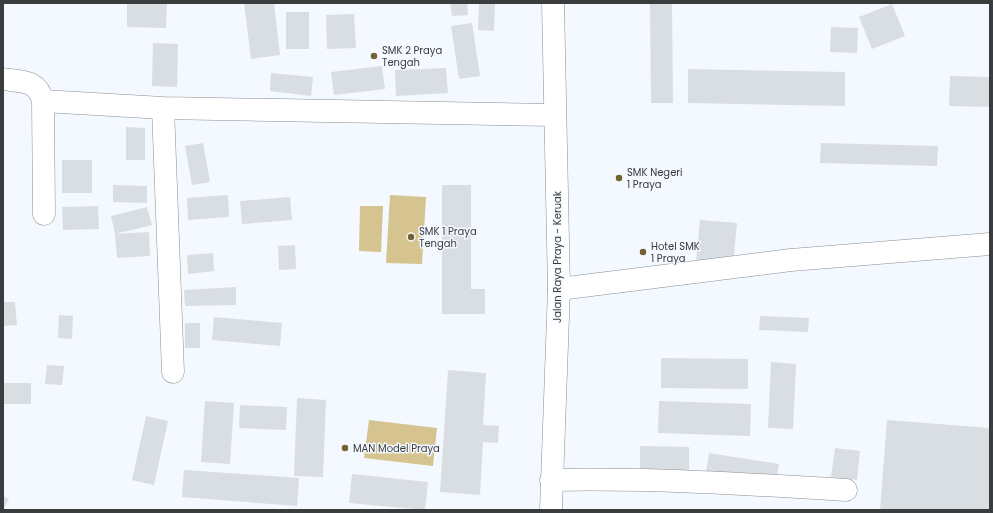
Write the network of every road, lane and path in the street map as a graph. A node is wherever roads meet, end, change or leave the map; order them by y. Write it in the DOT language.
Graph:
graph roads {
  1 [pos="554,3"];
  2 [pos="3,79"];
  3 [pos="43,101"];
  4 [pos="163,108"];
  5 [pos="555,115"];
  6 [pos="44,214"];
  7 [pos="990,244"];
  8 [pos="559,289"];
  9 [pos="172,372"];
  10 [pos="551,480"];
  11 [pos="846,490"];
  12 [pos="550,510"];
  1 -- 5 [label="street, Jalan Raya Praya - Keruak"];
  2 -- 3 [label="street"];
  3 -- 4 [label="street"];
  3 -- 6 [label="street"];
  4 -- 5 [label="street"];
  4 -- 9 [label="street"];
  5 -- 8 [label="street, Jalan Raya Praya - Keruak"];
  7 -- 8 [label="street"];
  8 -- 10 [label="street, Jalan Raya Praya - Keruak"];
  10 -- 11 [label="street"];
  10 -- 12 [label="street, Jalan Raya Praya - Keruak"];
}
